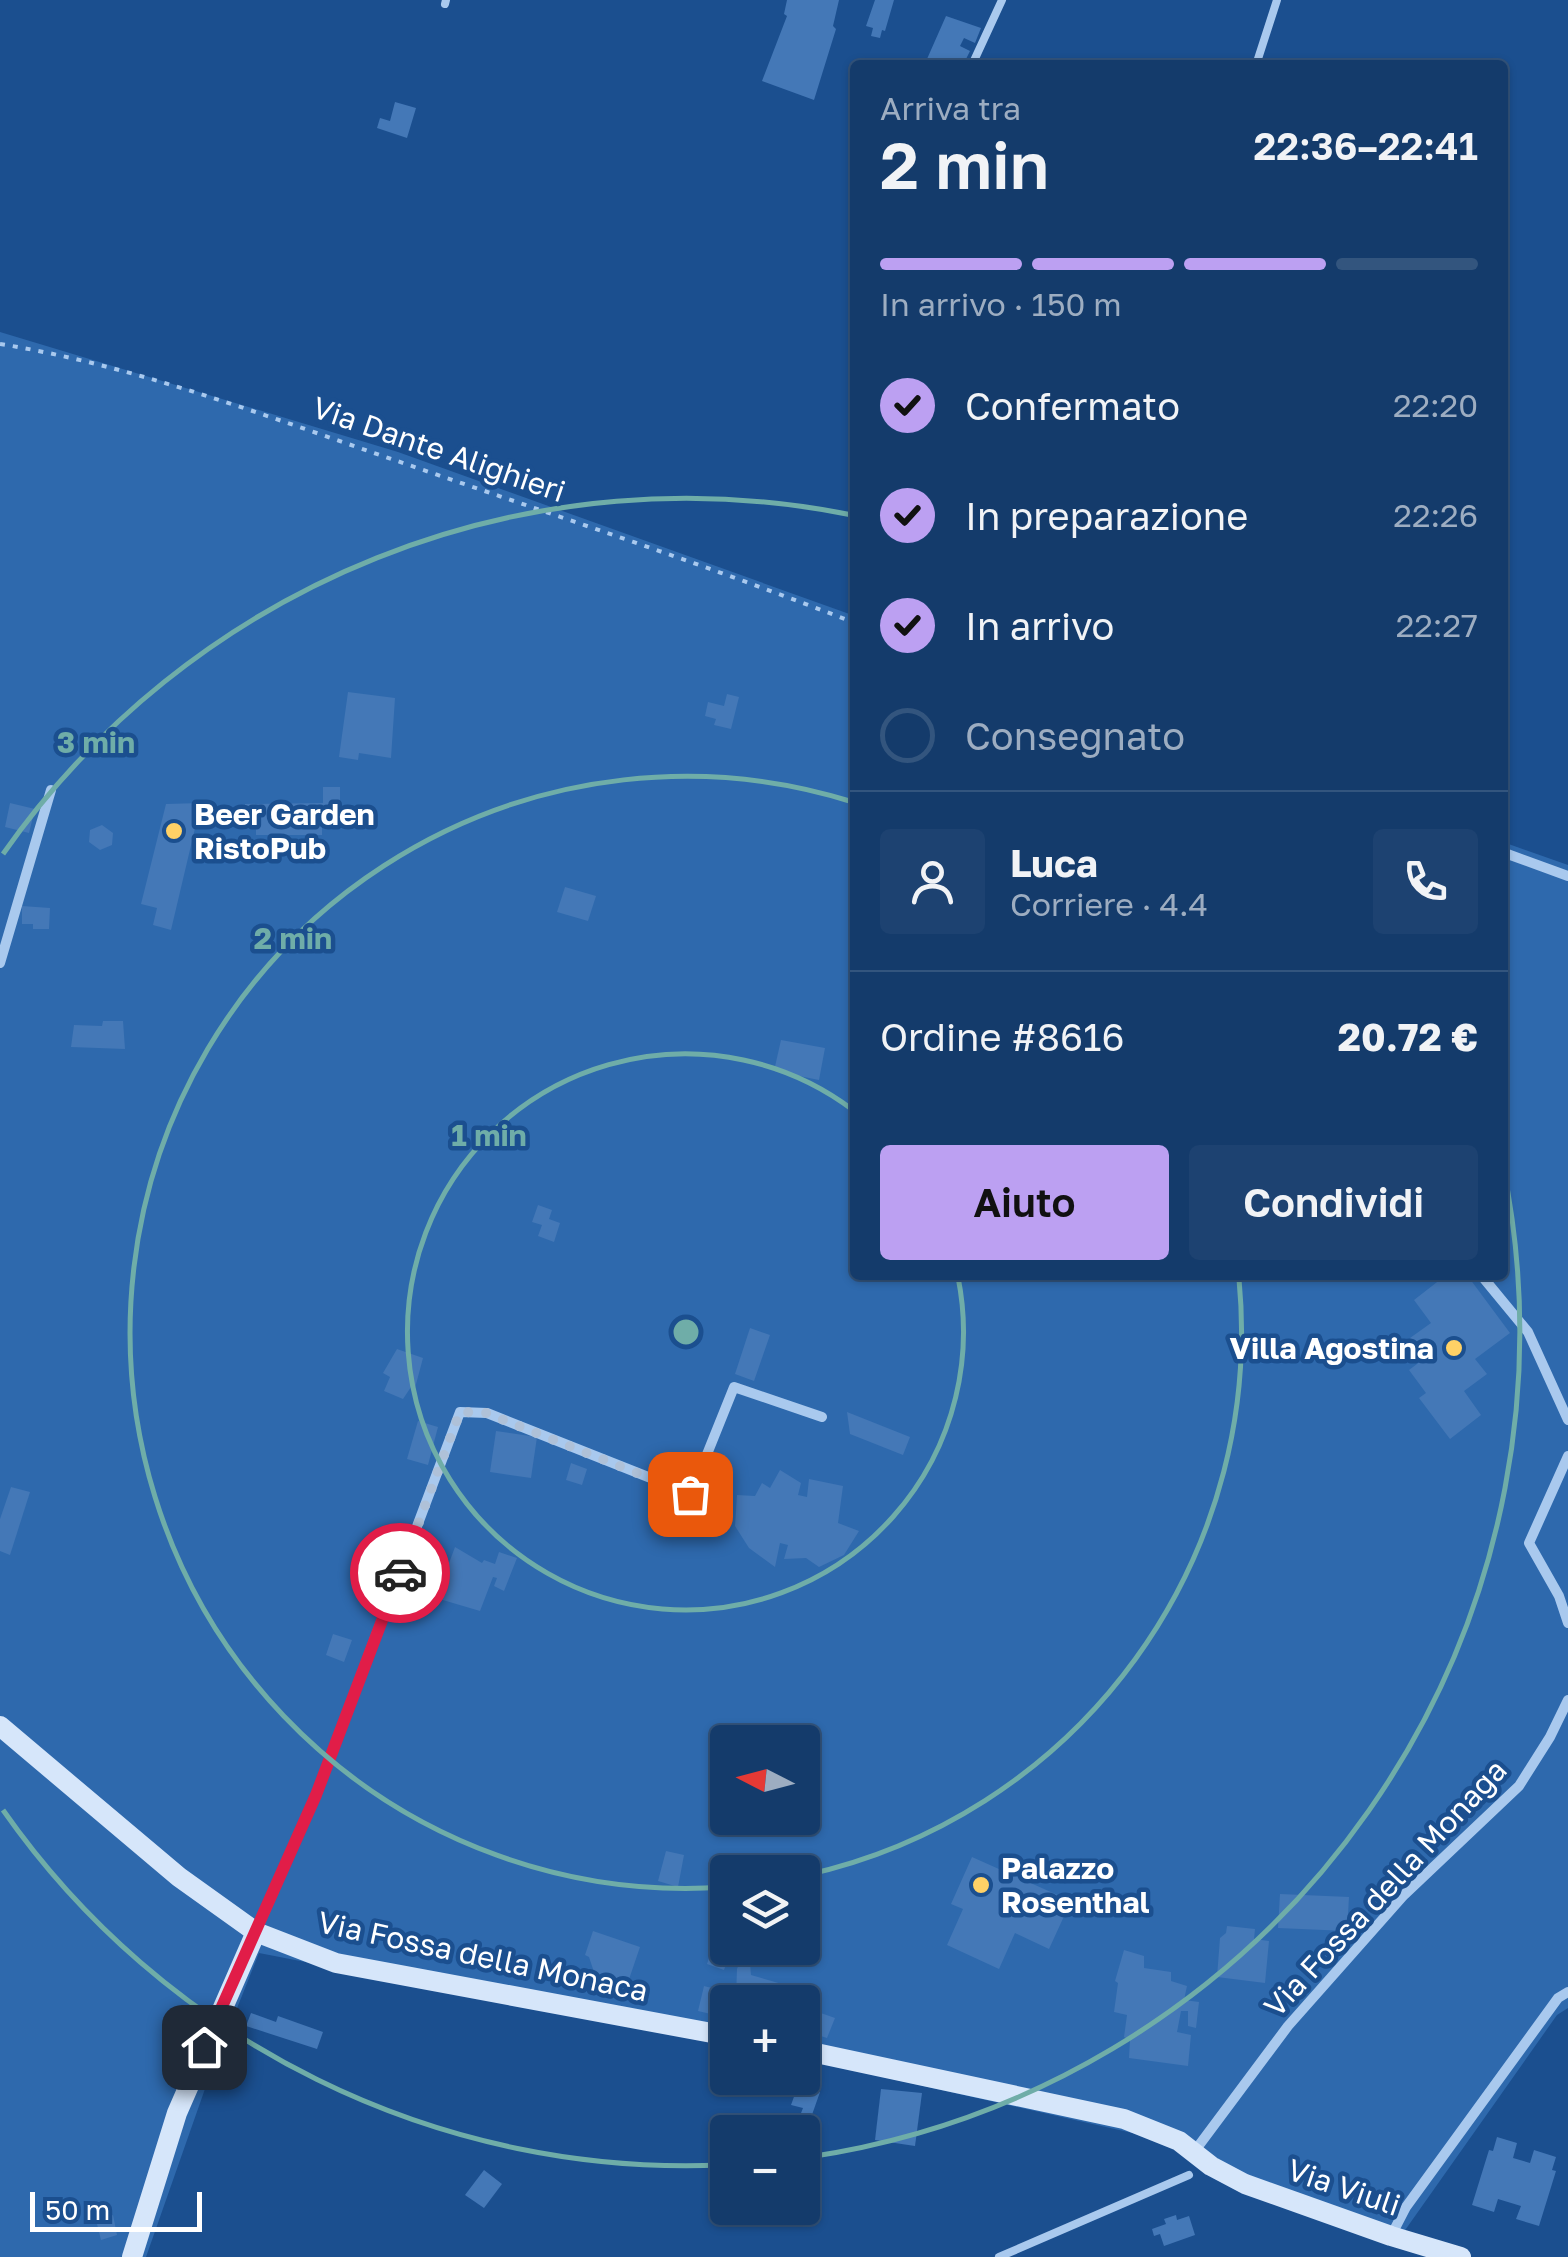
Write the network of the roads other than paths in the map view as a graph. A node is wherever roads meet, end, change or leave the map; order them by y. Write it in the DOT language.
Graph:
graph roads {
  1 [pos="1002,0"];
  2 [pos="1278,0"];
  3 [pos="974,60"];
  4 [pos="1258,60"];
  5 [pos="51,790"];
  6 [pos="1508,854"];
  7 [pos="1568,876"];
  8 [pos="0,963"];
  9 [pos="1485,1280"];
  10 [pos="822,1417"];
  11 [pos="1568,1420"];
  12 [pos="1568,1456"];
  13 [pos="1568,1623"];
  14 [pos="1568,1700"];
  15 [pos="0,1726"];
  16 [pos="256,1932"];
  17 [pos="1568,1992"];
  18 [pos="710,2033"];
  19 [pos="820,2054"];
  20 [pos="1197,2166"];
  21 [pos="1390,2236"];
  22 [pos="132,2257"];
  23 [pos="999,2257"];
  24 [pos="1461,2257"];
  1 -- 3 [label="lane"];
  2 -- 4 [label="lane"];
  5 -- 8 [label="street"];
  6 -- 7 [label="street"];
  9 -- 11 [label="street"];
  10 -- 16 [label="street"];
  12 -- 13 [label="street"];
  14 -- 20 [label="street, Via Fossa della Monaga"];
  15 -- 16 [label="street, Via Fossa della Monaca"];
  16 -- 18 [label="street, Via Fossa della Monaca"];
  16 -- 22 [label="street"];
  17 -- 21 [label="street"];
  19 -- 20 [label="street"];
  20 -- 21 [label="street, Via Viuli"];
  20 -- 23 [label="lane"];
  21 -- 24 [label="street, Via Viuli"];
}
